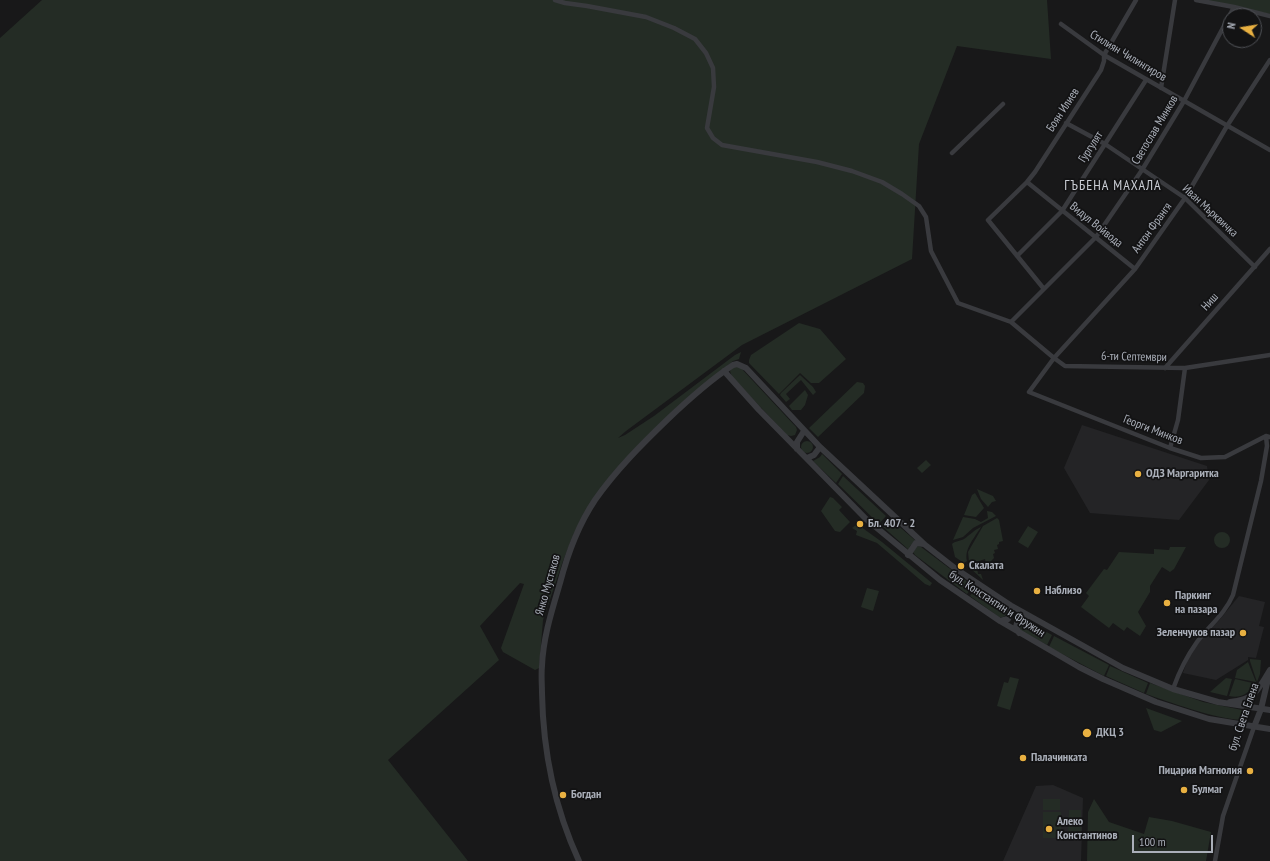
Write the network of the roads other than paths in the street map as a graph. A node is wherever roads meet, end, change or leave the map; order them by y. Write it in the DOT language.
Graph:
graph roads {
  1 [pos="555,0"];
  2 [pos="1136,0"];
  3 [pos="1175,0"];
  4 [pos="1196,0"];
  5 [pos="1234,7"];
  6 [pos="1270,16"];
  7 [pos="1061,24"];
  8 [pos="1104,55"];
  9 [pos="1270,60"];
  10 [pos="1146,80"];
  11 [pos="1161,88"];
  12 [pos="1184,101"];
  13 [pos="1003,104"];
  14 [pos="1066,123"];
  15 [pos="1227,126"];
  16 [pos="1105,144"];
  17 [pos="1270,150"];
  18 [pos="952,153"];
  19 [pos="1142,170"];
  20 [pos="1027,182"];
  21 [pos="1185,198"];
  22 [pos="1062,211"];
  23 [pos="1096,237"];
  24 [pos="1270,249"];
  25 [pos="1017,256"];
  26 [pos="1255,267"];
  27 [pos="1135,269"];
  28 [pos="1044,290"];
  29 [pos="1011,322"];
  30 [pos="1270,355"];
  31 [pos="1054,358"];
  32 [pos="1165,368"];
  33 [pos="1185,368"];
  34 [pos="724,370"];
  35 [pos="1029,392"];
  36 [pos="804,431"];
  37 [pos="1268,436"];
  38 [pos="810,438"];
  39 [pos="798,439"];
  40 [pos="820,447"];
  41 [pos="1170,448"];
  42 [pos="797,449"];
  43 [pos="806,458"];
  44 [pos="924,544"];
  45 [pos="908,554"];
  46 [pos="1010,605"];
  47 [pos="1028,616"];
  48 [pos="1000,621"];
  49 [pos="1020,633"];
  50 [pos="1270,672"];
  51 [pos="1173,689"];
  52 [pos="1225,703"];
  53 [pos="1261,710"];
  54 [pos="1270,710"];
  55 [pos="1254,727"];
  56 [pos="1270,730"];
  57 [pos="579,861"];
  58 [pos="1215,861"];
  1 -- 29 [label="street"];
  2 -- 8 [label="street, Боян Илиев"];
  3 -- 11 [label="street"];
  4 -- 5 [label="street"];
  5 -- 6 [label="street"];
  5 -- 12 [label="street, Светослав Минков"];
  7 -- 8 [label="street, Стилиян Чилингиров"];
  8 -- 10 [label="street, Стилиян Чилингиров"];
  8 -- 14 [label="street, Боян Илиев"];
  9 -- 15 [label="street, Антон Франгя"];
  10 -- 11 [label="street, Стилиян Чилингиров"];
  10 -- 16 [label="street, Гургулят"];
  11 -- 12 [label="street, Стилиян Чилингиров"];
  12 -- 15 [label="street, Стилиян Чилингиров"];
  12 -- 19 [label="street, Светослав Минков"];
  13 -- 18 [label="street"];
  14 -- 16 [label="street, Иван Мърквичка"];
  14 -- 20 [label="street, Боян Илиев"];
  15 -- 17 [label="street, Стилиян Чилингиров"];
  15 -- 21 [label="street, Антон Франгя"];
  16 -- 19 [label="street, Иван Мърквичка"];
  16 -- 22 [label="street, Гургулят"];
  19 -- 21 [label="street, Иван Мърквичка"];
  19 -- 23 [label="street, Светослав Минков"];
  20 -- 22 [label="street, Видул Войвода"];
  20 -- 25 [label="street, Боян Илиев"];
  21 -- 26 [label="street, Иван Мърквичка"];
  21 -- 27 [label="street, Антон Франгя"];
  22 -- 23 [label="street, Видул Войвода"];
  22 -- 25 [label="street, Гургулят"];
  23 -- 27 [label="street, Видул Войвода"];
  23 -- 28 [label="street, Светослав Минков"];
  24 -- 26 [label="street, Ниш"];
  25 -- 28 [label="street"];
  26 -- 32 [label="street, Ниш"];
  27 -- 31 [label="street, Антон Франгя"];
  28 -- 29 [label="street, Светослав Минков"];
  29 -- 31 [label="street, 6-ти Септември"];
  30 -- 33 [label="street, 6-ти Септември"];
  31 -- 32 [label="street, 6-ти Септември"];
  31 -- 35 [label="street, Антон Франгя"];
  32 -- 33 [label="street, 6-ти Септември"];
  33 -- 41 [label="street"];
  34 -- 36 [label="street"];
  34 -- 42 [label="street, бул. Константин и Фружин"];
  34 -- 57 [label="street, Янко Мустаков"];
  35 -- 41 [label="street, Георги Минков"];
  36 -- 38 [label="street"];
  36 -- 39 [label="street"];
  37 -- 41 [label="street, Георги Минков"];
  37 -- 51 [label="street"];
  38 -- 39 [label="street"];
  38 -- 40 [label="street"];
  39 -- 42 [label="street"];
  40 -- 43 [label="street"];
  40 -- 44 [label="street, бул. Константин и Фружин"];
  42 -- 43 [label="street, бул. Константин и Фружин"];
  43 -- 45 [label="street, бул. Константин и Фружин"];
  44 -- 45 [label="street"];
  44 -- 46 [label="street, бул. Константин и Фружин"];
  45 -- 48 [label="street, бул. Константин и Фружин"];
  46 -- 47 [label="street, бул. Константин и Фружин"];
  46 -- 48 [label="street"];
  47 -- 49 [label="street"];
  47 -- 51 [label="street, бул. Константин и Фружин"];
  48 -- 49 [label="street, бул. Константин и Фружин"];
  49 -- 55 [label="street, бул. Константин и Фружин"];
  50 -- 52 [label="street"];
  50 -- 53 [label="street, бул. Света Елена"];
  51 -- 52 [label="street, бул. Константин и Фружин"];
  52 -- 53 [label="street, бул. Константин и Фружин"];
  53 -- 54 [label="street, бул. Константин и Фружин"];
  53 -- 55 [label="street, бул. Света Елена"];
  55 -- 56 [label="street, бул. Константин и Фружин"];
  55 -- 58 [label="street, бул. Света Елена"];
}
